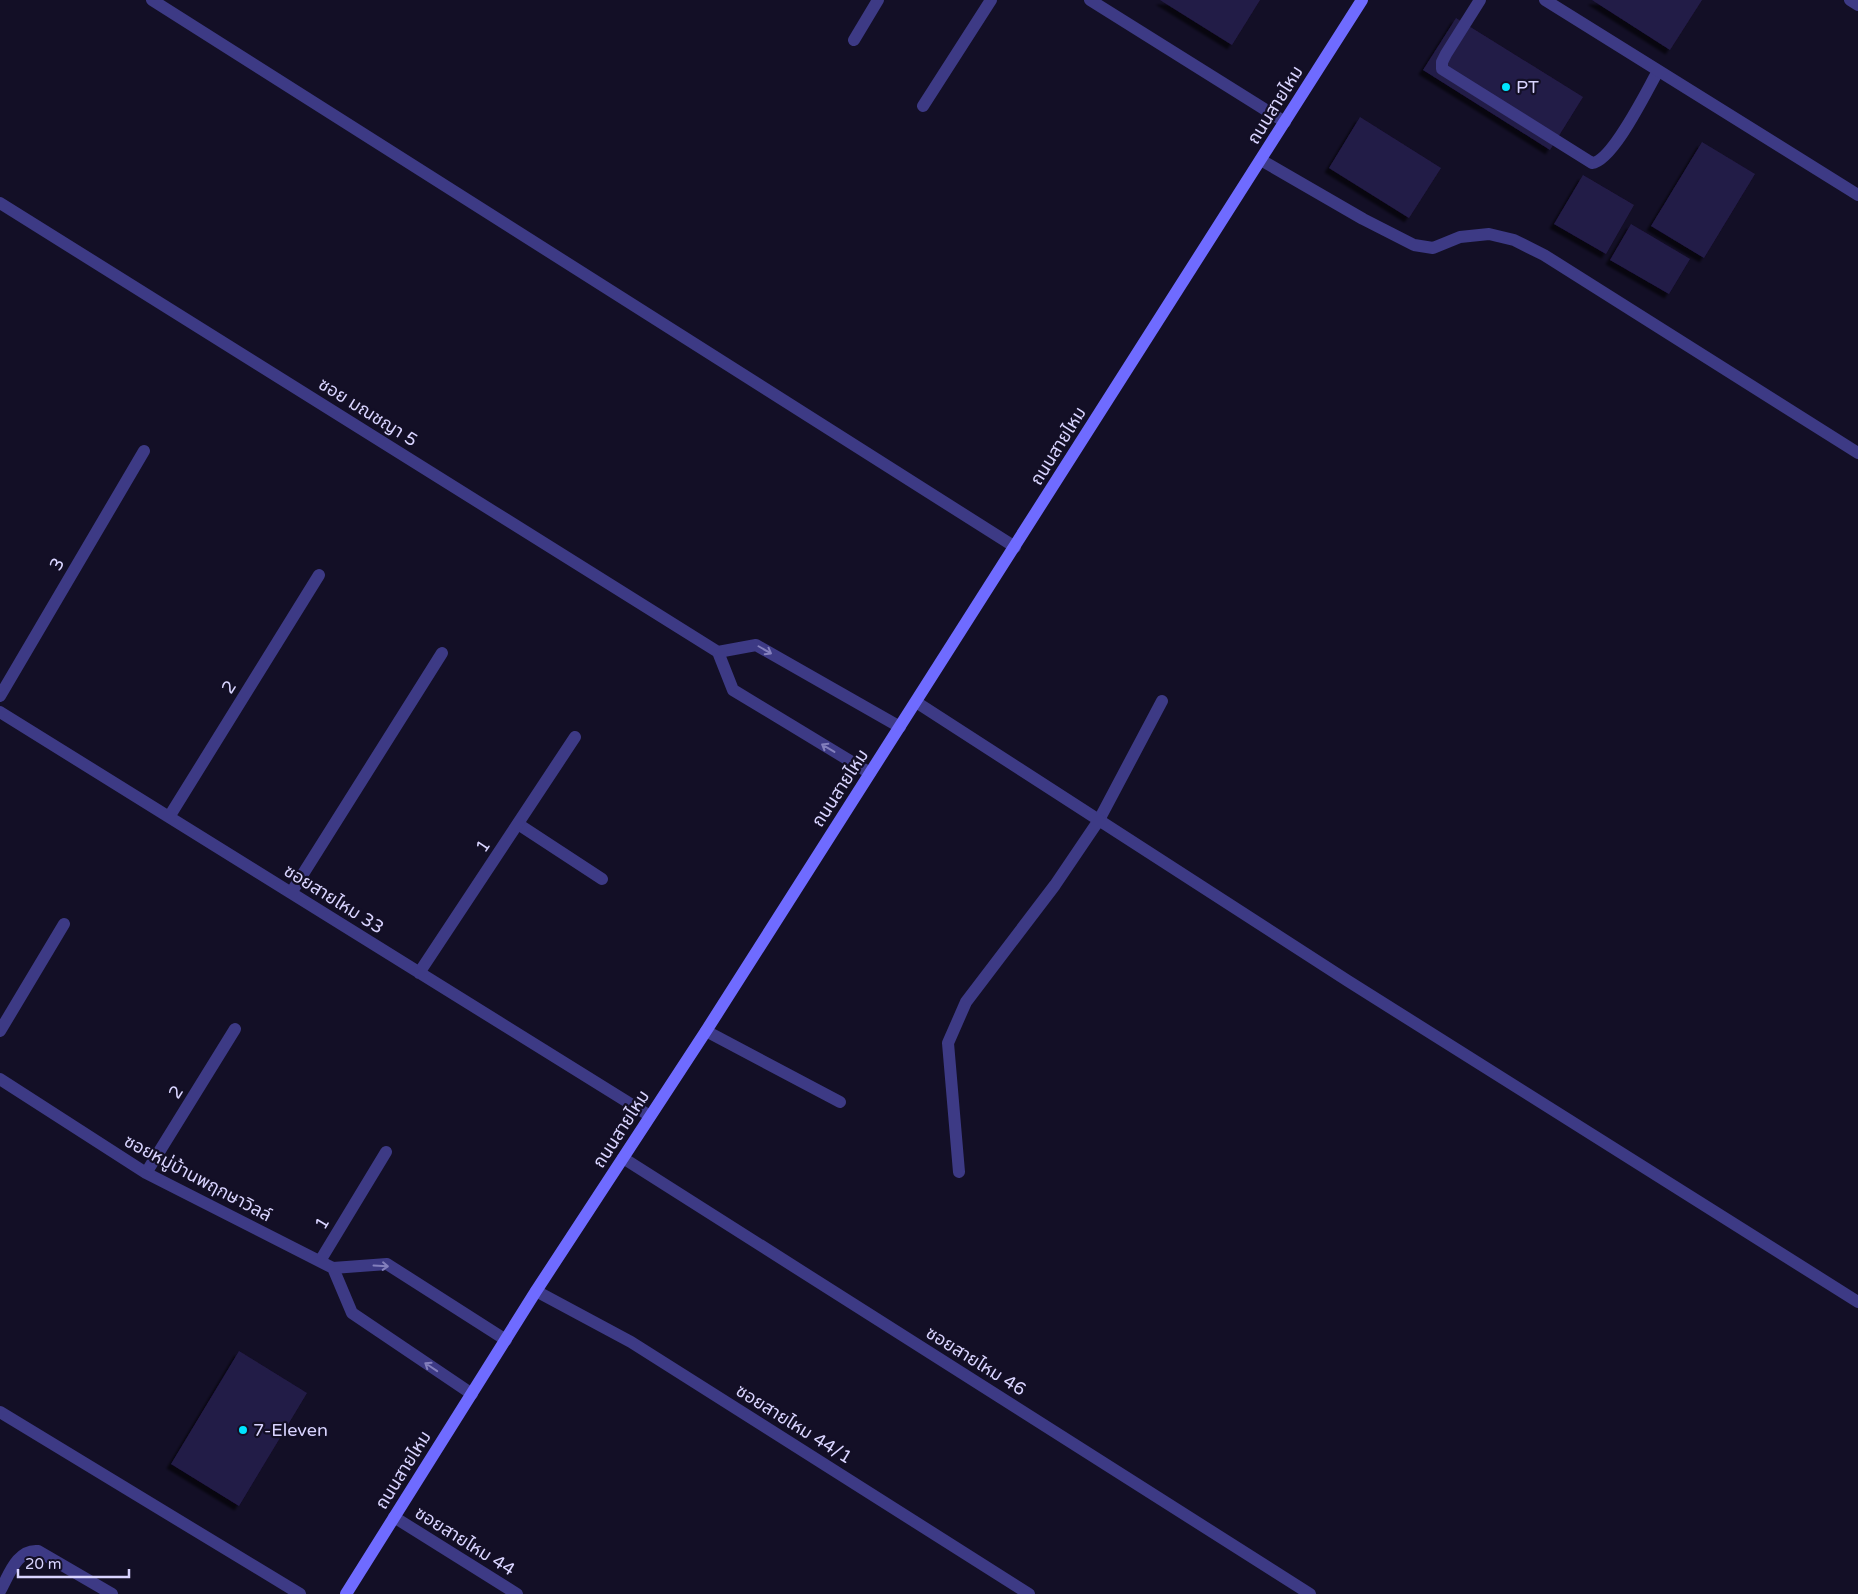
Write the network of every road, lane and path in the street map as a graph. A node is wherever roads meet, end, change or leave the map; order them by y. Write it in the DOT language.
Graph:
graph roads {
  1 [pos="152,0"];
  2 [pos="878,0"];
  3 [pos="991,0"];
  4 [pos="1090,0"];
  5 [pos="1362,0"];
  6 [pos="1480,0"];
  7 [pos="1545,0"];
  8 [pos="1850,0"];
  9 [pos="1858,5"];
  10 [pos="854,40"];
  11 [pos="1658,71"];
  12 [pos="923,106"];
  13 [pos="1286,122"];
  14 [pos="1262,160"];
  15 [pos="1858,195"];
  16 [pos="0,203"];
  17 [pos="144,451"];
  18 [pos="1858,453"];
  19 [pos="1015,547"];
  20 [pos="319,575"];
  21 [pos="718,652"];
  22 [pos="442,653"];
  23 [pos="0,696"];
  24 [pos="1162,701"];
  25 [pos="916,702"];
  26 [pos="0,712"];
  27 [pos="900,727"];
  28 [pos="575,737"];
  29 [pos="870,773"];
  30 [pos="169,817"];
  31 [pos="1098,820"];
  32 [pos="518,824"];
  33 [pos="602,879"];
  34 [pos="292,893"];
  35 [pos="64,924"];
  36 [pos="419,972"];
  37 [pos="235,1029"];
  38 [pos="0,1031"];
  39 [pos="706,1031"];
  40 [pos="0,1079"];
  41 [pos="840,1102"];
  42 [pos="650,1116"];
  43 [pos="386,1152"];
  44 [pos="624,1158"];
  45 [pos="959,1172"];
  46 [pos="146,1173"];
  47 [pos="320,1261"];
  48 [pos="333,1268"];
  49 [pos="536,1291"];
  50 [pos="1858,1302"];
  51 [pos="506,1340"];
  52 [pos="472,1394"];
  53 [pos="0,1412"];
  54 [pos="394,1517"];
  55 [pos="0,1591"];
  56 [pos="112,1594"];
  57 [pos="300,1594"];
  58 [pos="346,1594"];
  59 [pos="517,1594"];
  60 [pos="1029,1594"];
  61 [pos="1310,1594"];
  1 -- 19 [label="street"];
  2 -- 10 [label="street"];
  3 -- 12 [label="street"];
  4 -- 13 [label="street"];
  5 -- 13 [label="main road, ถนนสายไหม"];
  6 -- 11 [label="street"];
  7 -- 11 [label="street"];
  8 -- 9 [label="street"];
  11 -- 15 [label="street"];
  13 -- 14 [label="main road, ถนนสายไหม"];
  14 -- 18 [label="street"];
  14 -- 19 [label="main road, ถนนสายไหม"];
  16 -- 21 [label="street, ซอย มณชญา 5"];
  17 -- 23 [label="street, 3"];
  19 -- 25 [label="main road, ถนนสายไหม"];
  20 -- 30 [label="street, 2"];
  21 -- 27 [label="street, one-way"];
  29 -- 21 [label="street, one-way"];
  22 -- 34 [label="street"];
  24 -- 31 [label="street"];
  25 -- 27 [label="main road, ถนนสายไหม"];
  25 -- 31 [label="street"];
  26 -- 30 [label="street, ซอยสายไหม 33"];
  27 -- 29 [label="main road, ถนนสายไหม"];
  28 -- 32 [label="street, 1"];
  29 -- 39 [label="main road, ถนนสายไหม"];
  30 -- 34 [label="street, ซอยสายไหม 33"];
  31 -- 45 [label="street"];
  31 -- 50 [label="street"];
  32 -- 33 [label="street"];
  32 -- 36 [label="street, 1"];
  34 -- 36 [label="street, ซอยสายไหม 33"];
  35 -- 38 [label="street"];
  36 -- 42 [label="street, ซอยสายไหม 33"];
  37 -- 46 [label="street, 2"];
  39 -- 41 [label="street"];
  39 -- 42 [label="main road, ถนนสายไหม"];
  40 -- 46 [label="street, ซอยหมู่บ้านพฤกษาวิลล์"];
  42 -- 44 [label="main road, ถนนสายไหม"];
  43 -- 47 [label="street, 1"];
  44 -- 49 [label="main road, ถนนสายไหม"];
  44 -- 61 [label="street, ซอยสายไหม 46"];
  46 -- 47 [label="street, ซอยหมู่บ้านพฤกษาวิลล์"];
  47 -- 48 [label="street, ซอยหมู่บ้านพฤกษาวิลล์"];
  48 -- 51 [label="street, one-way"];
  52 -- 48 [label="street, one-way"];
  49 -- 51 [label="main road, ถนนสายไหม"];
  49 -- 60 [label="street, ซอยสายไหม 44/1"];
  51 -- 52 [label="main road, ถนนสายไหม"];
  52 -- 54 [label="main road, ถนนสายไหม"];
  53 -- 57 [label="street"];
  54 -- 58 [label="main road, ถนนสายไหม"];
  54 -- 59 [label="street, ซอยสายไหม 44"];
  55 -- 56 [label="street"];
}
